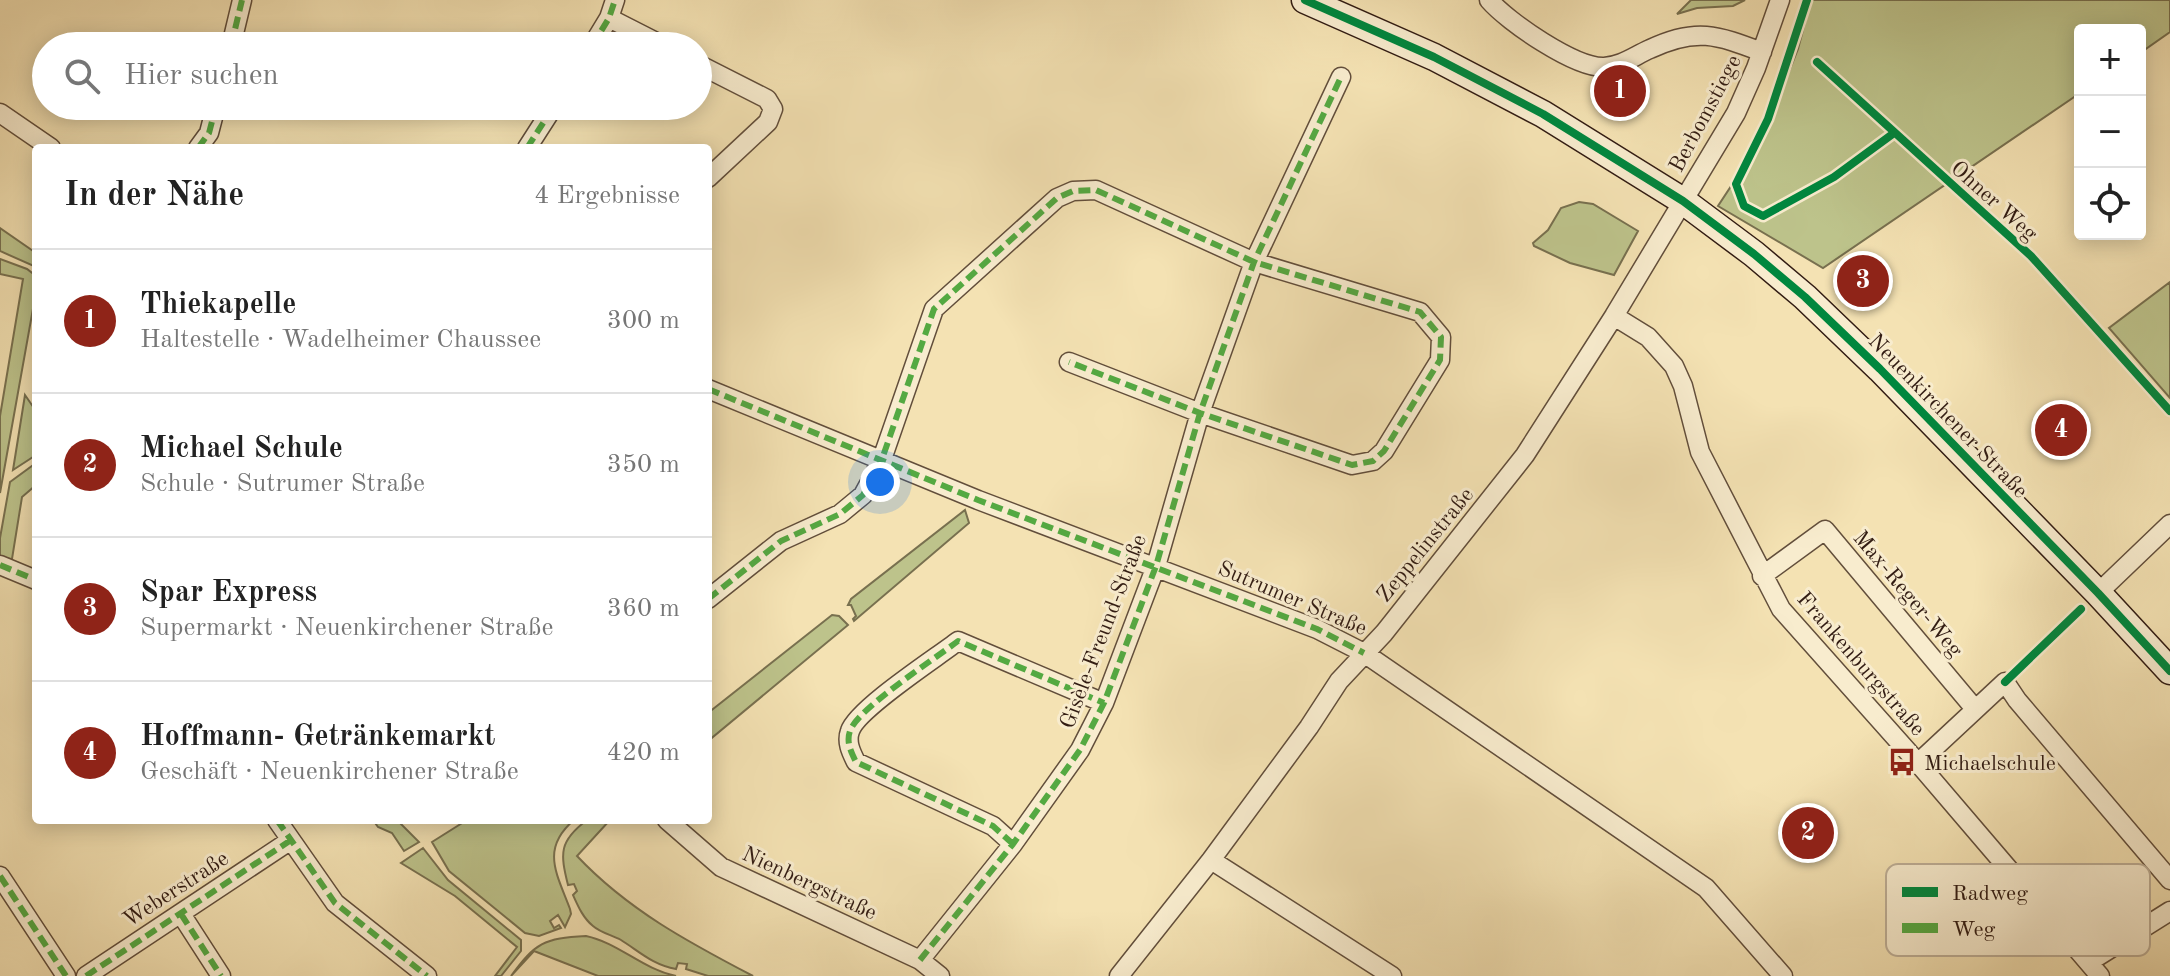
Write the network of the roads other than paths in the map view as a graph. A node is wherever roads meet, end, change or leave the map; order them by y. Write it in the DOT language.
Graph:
graph roads {
  1 [pos="242,0"];
  2 [pos="1305,0"];
  3 [pos="1489,0"];
  4 [pos="1780,0"];
  5 [pos="612,9"];
  6 [pos="234,32"];
  7 [pos="600,32"];
  8 [pos="644,32"];
  9 [pos="1762,52"];
  10 [pos="712,71"];
  11 [pos="1341,77"];
  12 [pos="0,113"];
  13 [pos="212,120"];
  14 [pos="545,120"];
  15 [pos="45,144"];
  16 [pos="201,144"];
  17 [pos="530,144"];
  18 [pos="712,174"];
  19 [pos="1683,201"];
  20 [pos="1254,262"];
  21 [pos="1614,316"];
  22 [pos="1069,362"];
  23 [pos="712,391"];
  24 [pos="1200,413"];
  25 [pos="881,462"];
  26 [pos="2170,524"];
  27 [pos="0,565"];
  28 [pos="1156,566"];
  29 [pos="1762,576"];
  30 [pos="32,578"];
  31 [pos="2098,593"];
  32 [pos="712,596"];
  33 [pos="1364,653"];
  34 [pos="2170,671"];
  35 [pos="1104,703"];
  36 [pos="1975,709"];
  37 [pos="1918,763"];
  38 [pos="280,824"];
  39 [pos="672,824"];
  40 [pos="291,840"];
  41 [pos="1013,844"];
  42 [pos="1211,860"];
  43 [pos="2004,864"];
  44 [pos="0,876"];
  45 [pos="2170,880"];
  46 [pos="2170,911"];
  47 [pos="181,914"];
  48 [pos="2150,926"];
  49 [pos="2111,956"];
  50 [pos="920,960"];
  51 [pos="2094,969"];
  52 [pos="1772,972"];
  53 [pos="66,976"];
  54 [pos="86,976"];
  55 [pos="221,976"];
  56 [pos="427,976"];
  57 [pos="940,976"];
  58 [pos="1119,976"];
  59 [pos="1392,976"];
  1 -- 6 [label="street"];
  2 -- 19 [label="street, Neuenkirchener Straße"];
  3 -- 9 [label="street"];
  4 -- 9 [label="street, Berbomstiege"];
  5 -- 7 [label="street"];
  5 -- 8 [label="street"];
  9 -- 19 [label="street, Berbomstiege"];
  10 -- 18 [label="street"];
  11 -- 20 [label="street, Gisèle-Freund-Straße"];
  12 -- 15 [label="street"];
  13 -- 16 [label="street"];
  14 -- 17 [label="street"];
  19 -- 21 [label="street, Zeppelinstraße"];
  19 -- 31 [label="street, Neuenkirchener Straße"];
  20 -- 24 [label="street, Gisèle-Freund-Straße"];
  20 -- 24 [label="street"];
  20 -- 25 [label="street"];
  21 -- 29 [label="street, Frankenburgstraße"];
  21 -- 33 [label="street, Zeppelinstraße"];
  22 -- 24 [label="street"];
  23 -- 25 [label="street, Sutrumer Straße"];
  24 -- 28 [label="street, Gisèle-Freund-Straße"];
  25 -- 28 [label="street, Sutrumer Straße"];
  25 -- 32 [label="street"];
  26 -- 31 [label="street"];
  27 -- 30 [label="street"];
  28 -- 33 [label="street, Sutrumer Straße"];
  28 -- 35 [label="street, Gisèle-Freund-Straße"];
  29 -- 36 [label="street, Max-Reger-Weg"];
  29 -- 37 [label="street, Frankenburgstraße"];
  31 -- 34 [label="street, Neuenkirchener Straße"];
  33 -- 42 [label="street, Zeppelinstraße"];
  33 -- 52 [label="street, Sutrumer Straße"];
  35 -- 41 [label="street, Gisèle-Freund-Straße"];
  35 -- 41 [label="street"];
  36 -- 37 [label="street"];
  36 -- 45 [label="street"];
  37 -- 43 [label="street, Frankenburgstraße"];
  38 -- 40 [label="street"];
  39 -- 50 [label="street, Nienbergstraße"];
  40 -- 47 [label="street, Weberstraße"];
  40 -- 56 [label="street"];
  41 -- 50 [label="street, Gisèle-Freund-Straße"];
  42 -- 58 [label="street, Zeppelinstraße"];
  42 -- 59 [label="street"];
  44 -- 53 [label="street"];
  46 -- 48 [label="street"];
  47 -- 54 [label="street, Weberstraße"];
  47 -- 55 [label="street"];
  49 -- 51 [label="street"];
  50 -- 57 [label="street, Nienbergstraße"];
}
